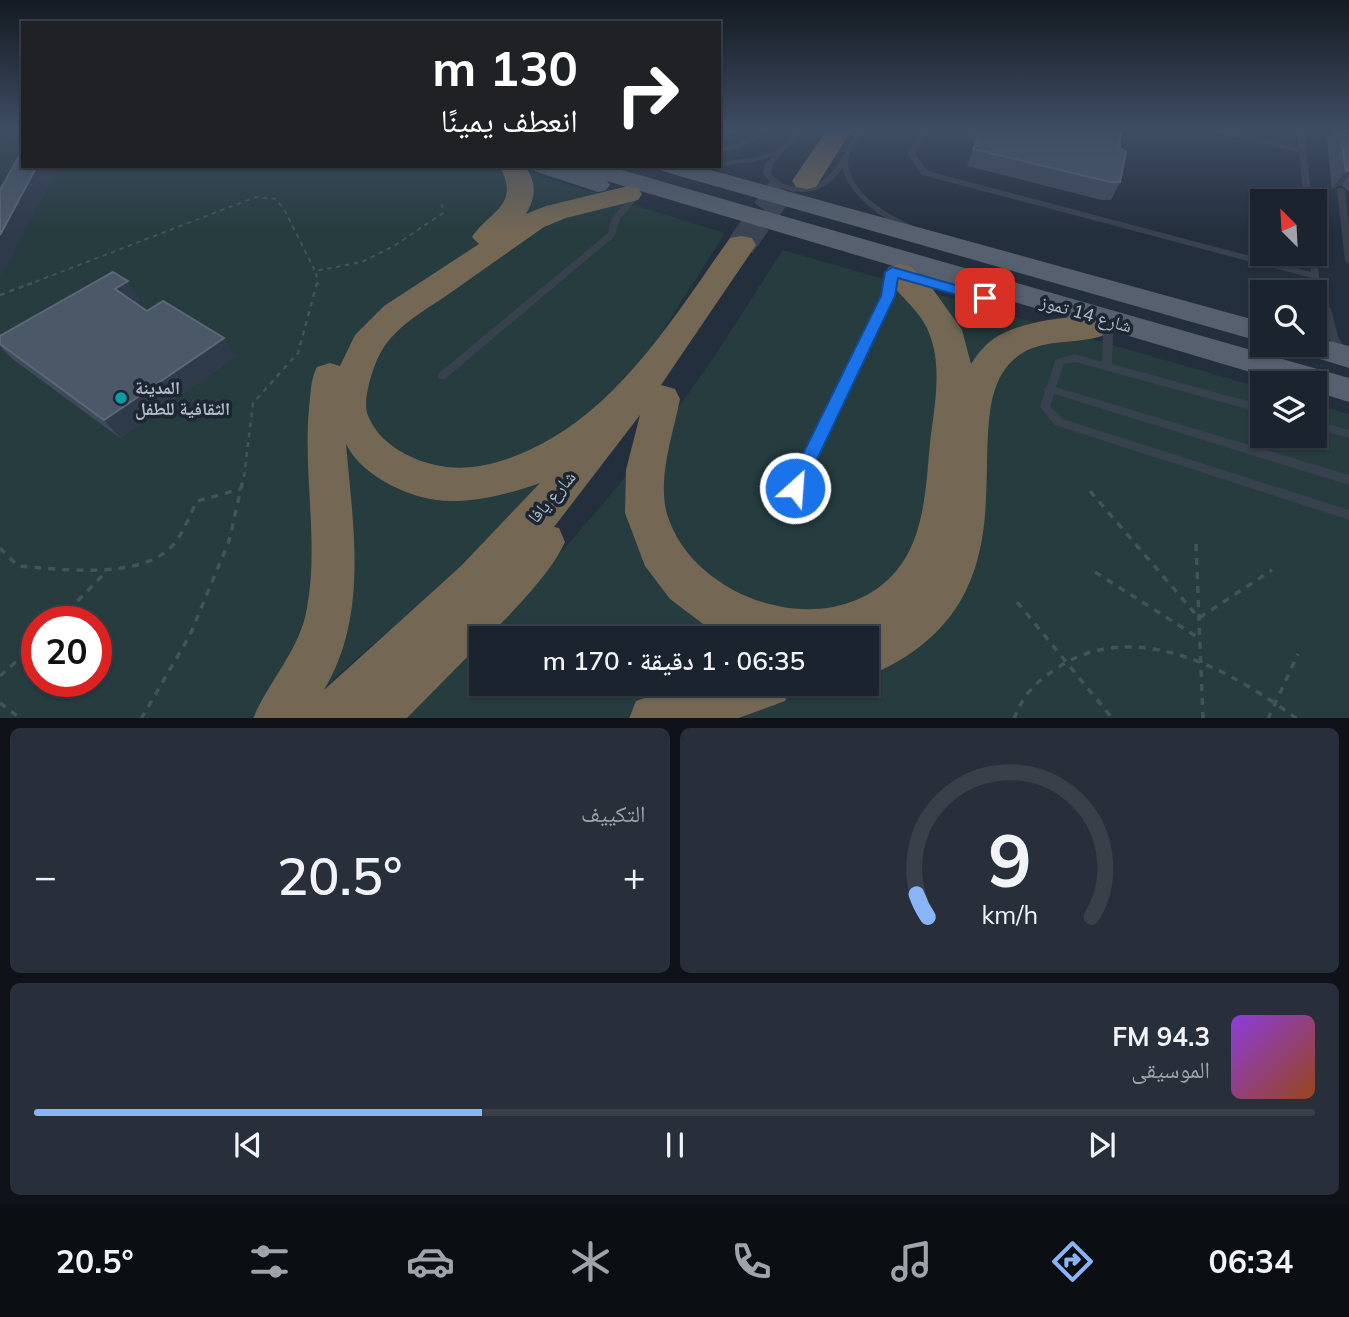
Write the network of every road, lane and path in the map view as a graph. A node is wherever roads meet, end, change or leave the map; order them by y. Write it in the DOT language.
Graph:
graph roads {
  1 [pos="769,165"];
  2 [pos="805,165"];
  3 [pos="810,165"];
  4 [pos="840,165"];
  5 [pos="845,165"];
  6 [pos="919,165"];
  7 [pos="1304,165"];
  8 [pos="513,168"];
  9 [pos="554,168"];
  10 [pos="589,168"];
  11 [pos="677,168"];
  12 [pos="629,181"];
  13 [pos="1307,189"];
  14 [pos="1344,194"];
  15 [pos="442,204"];
  16 [pos="752,248"];
  17 [pos="965,248"];
  18 [pos="1349,261"];
  19 [pos="1315,266"];
  20 [pos="315,271"];
  21 [pos="896,273"];
  22 [pos="1316,276"];
  23 [pos="1316,280"];
  24 [pos="0,295"];
  25 [pos="1327,313"];
  26 [pos="1250,329"];
  27 [pos="1099,331"];
  28 [pos="1250,341"];
  29 [pos="1327,355"];
  30 [pos="1316,357"];
  31 [pos="1348,365"];
  32 [pos="1107,366"];
  33 [pos="1250,375"];
  34 [pos="442,376"];
  35 [pos="1049,389"];
  36 [pos="1349,390"];
  37 [pos="650,395"];
  38 [pos="1327,398"];
  39 [pos="1349,404"];
  40 [pos="1250,407"];
  41 [pos="1327,428"];
  42 [pos="1349,434"];
  43 [pos="1349,480"];
  44 [pos="795,488"];
  45 [pos="241,489"];
  46 [pos="1090,491"];
  47 [pos="1349,515"];
  48 [pos="1196,544"];
  49 [pos="0,548"];
  50 [pos="107,570"];
  51 [pos="1272,570"];
  52 [pos="1095,572"];
  53 [pos="1017,603"];
  54 [pos="72,606"];
  55 [pos="1199,618"];
  56 [pos="1199,638"];
  57 [pos="879,646"];
  58 [pos="1298,654"];
  59 [pos="21,657"];
  60 [pos="1065,660"];
  61 [pos="1200,662"];
  62 [pos="0,676"];
  63 [pos="729,696"];
  64 [pos="1276,702"];
  65 [pos="0,703"];
  66 [pos="20,718"];
  67 [pos="142,718"];
  68 [pos="279,718"];
  69 [pos="330,718"];
  70 [pos="371,718"];
  71 [pos="657,718"];
  72 [pos="1014,718"];
  73 [pos="1112,718"];
  74 [pos="1203,718"];
  75 [pos="1268,718"];
  76 [pos="1296,718"];
  1 -- 4 [label="lane"];
  2 -- 3 [label="highway"];
  5 -- 17 [label="lane"];
  6 -- 22 [label="lane"];
  7 -- 13 [label="lane"];
  8 -- 68 [label="highway"];
  9 -- 12 [label="main road"];
  10 -- 36 [label="main road, شارع 14 تموز"];
  11 -- 17 [label="main road, شارع 14 تموز"];
  12 -- 21 [label="main road"];
  12 -- 28 [label="main road"];
  12 -- 31 [label="main road, شارع 14 تموز"];
  12 -- 34 [label="lane"];
  12 -- 37 [label="highway"];
  14 -- 18 [label="lane"];
  15 -- 20 [label="path"];
  16 -- 37 [label="highway, شارع يافا"];
  17 -- 26 [label="main road, شارع 14 تموز"];
  19 -- 22 [label="lane"];
  20 -- 24 [label="path"];
  20 -- 45 [label="path"];
  21 -- 27 [label="main road"];
  21 -- 37 [label="highway"];
  21 -- 44 [label="lane"];
  22 -- 23 [label="lane"];
  25 -- 31 [label="lane"];
  27 -- 32 [label="lane"];
  27 -- 33 [label="main road"];
  27 -- 57 [label="highway"];
  29 -- 31 [label="main road"];
  30 -- 31 [label="main road"];
  32 -- 35 [label="lane"];
  32 -- 40 [label="lane"];
  35 -- 43 [label="lane"];
  35 -- 47 [label="lane"];
  37 -- 69 [label="highway, شارع يافا"];
  37 -- 70 [label="highway, شارع يافا"];
  38 -- 39 [label="main road"];
  41 -- 42 [label="lane"];
  45 -- 50 [label="path"];
  45 -- 67 [label="path"];
  46 -- 55 [label="path"];
  48 -- 55 [label="path"];
  49 -- 50 [label="path"];
  50 -- 54 [label="path"];
  51 -- 55 [label="path"];
  52 -- 56 [label="path"];
  53 -- 60 [label="path"];
  55 -- 56 [label="path"];
  56 -- 61 [label="path"];
  58 -- 64 [label="path"];
  59 -- 62 [label="path"];
  60 -- 61 [label="path"];
  60 -- 72 [label="path"];
  60 -- 73 [label="path"];
  61 -- 64 [label="path"];
  61 -- 74 [label="path"];
  63 -- 71 [label="highway"];
  64 -- 75 [label="path"];
  64 -- 76 [label="path"];
  65 -- 66 [label="path"];
}
